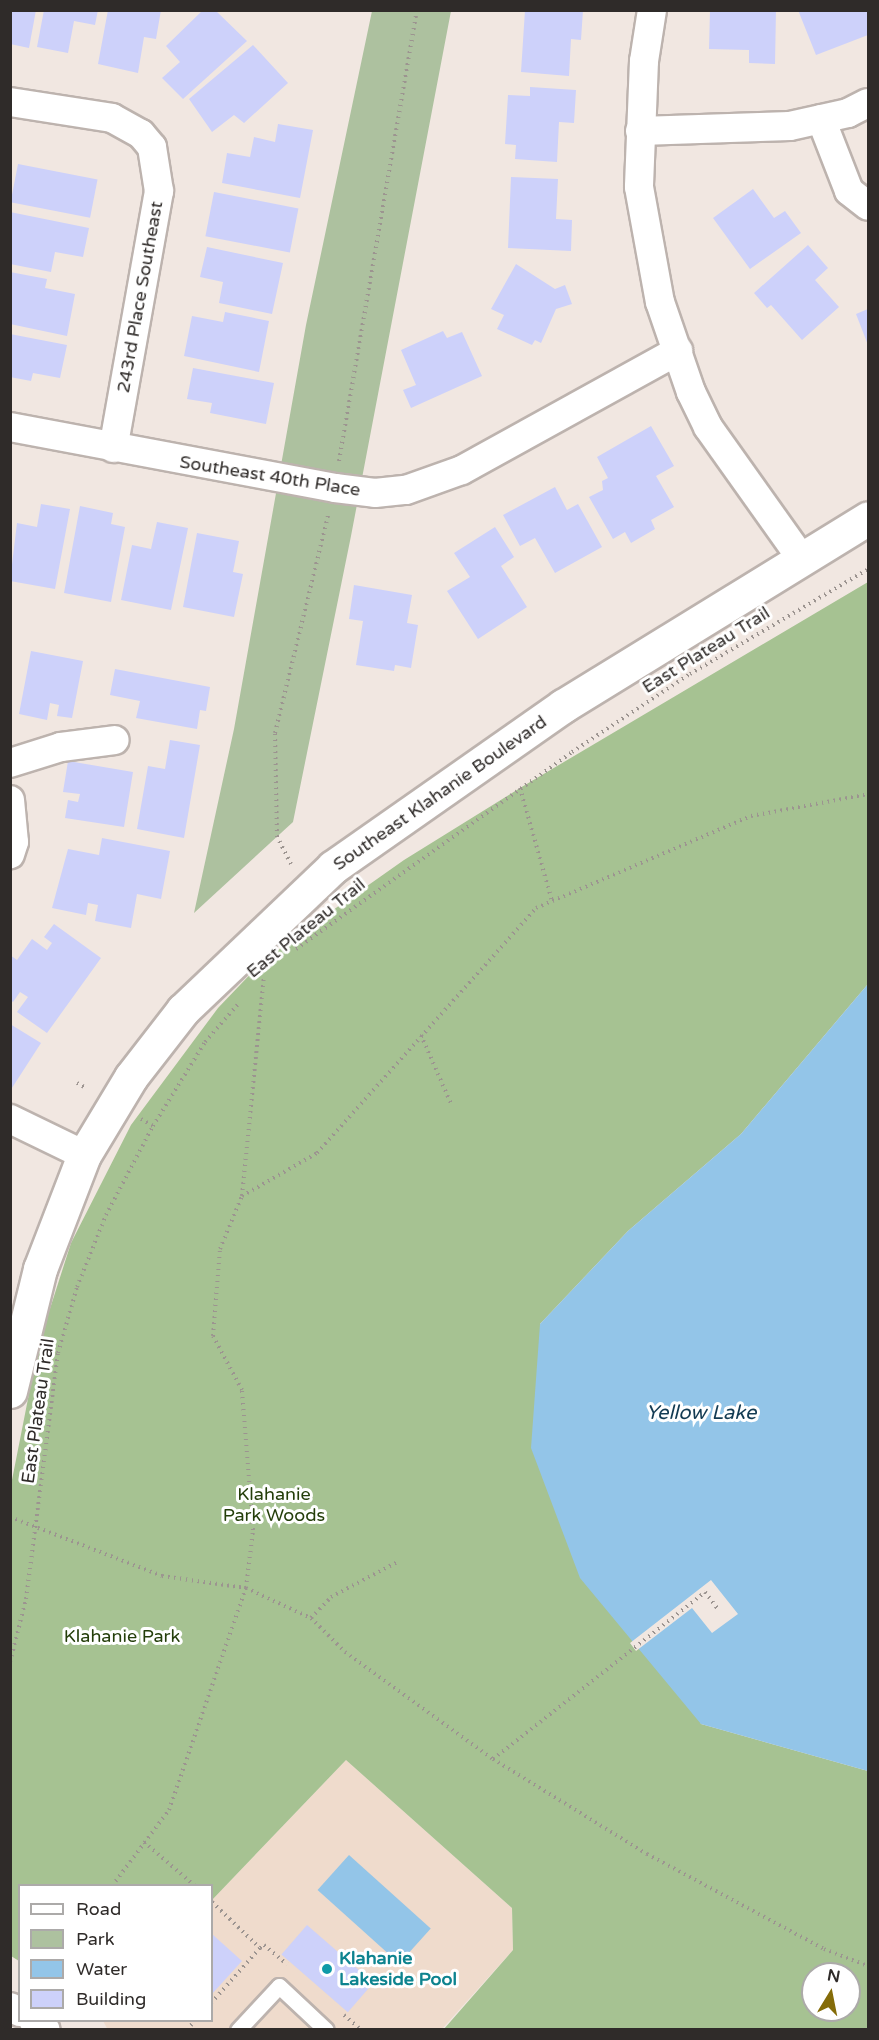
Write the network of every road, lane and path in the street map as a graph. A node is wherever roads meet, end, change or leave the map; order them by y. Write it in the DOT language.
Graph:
graph roads {
  1 [pos="652,10"];
  2 [pos="10,102"];
  3 [pos="868,103"];
  4 [pos="821,119"];
  5 [pos="640,131"];
  6 [pos="868,206"];
  7 [pos="678,351"];
  8 [pos="10,427"];
  9 [pos="113,448"];
  10 [pos="868,518"];
  11 [pos="801,558"];
  12 [pos="868,569"];
  13 [pos="115,740"];
  14 [pos="10,763"];
  15 [pos="520,788"];
  16 [pos="868,794"];
  17 [pos="10,800"];
  18 [pos="10,854"];
  19 [pos="552,902"];
  20 [pos="292,952"];
  21 [pos="274,966"];
  22 [pos="257,982"];
  23 [pos="242,999"];
  24 [pos="422,1035"];
  25 [pos="77,1083"];
  26 [pos="86,1088"];
  27 [pos="452,1106"];
  28 [pos="136,1116"];
  29 [pos="10,1119"];
  30 [pos="153,1126"];
  31 [pos="84,1155"];
  32 [pos="242,1197"];
  33 [pos="10,1390"];
  34 [pos="10,1517"];
  35 [pos="36,1526"];
  36 [pos="397,1562"];
  37 [pos="718,1609"];
  38 [pos="311,1618"];
  39 [pos="10,1662"];
  40 [pos="493,1759"];
  41 [pos="144,1842"];
  42 [pos="193,1884"];
  43 [pos="213,1903"];
  44 [pos="868,1966"];
  45 [pos="213,2001"];
  46 [pos="238,2030"];
  47 [pos="326,2030"];
  1 -- 5 [label="street"];
  2 -- 9 [label="street, 243rd Place Southeast"];
  3 -- 4 [label="street"];
  4 -- 5 [label="street"];
  4 -- 6 [label="street"];
  5 -- 7 [label="street"];
  7 -- 9 [label="street, Southeast 40th Place"];
  7 -- 11 [label="street"];
  8 -- 9 [label="street, Southeast 40th Place"];
  10 -- 11 [label="street, Southeast Klahanie Boulevard"];
  11 -- 31 [label="street, Southeast Klahanie Boulevard"];
  12 -- 15 [label="path, East Plateau Trail"];
  13 -- 14 [label="street"];
  15 -- 19 [label="path"];
  15 -- 20 [label="path, East Plateau Trail"];
  16 -- 19 [label="path"];
  17 -- 18 [label="street"];
  19 -- 24 [label="path"];
  21 -- 22 [label="path, East Plateau Trail"];
  23 -- 30 [label="path, East Plateau Trail"];
  24 -- 27 [label="path"];
  24 -- 32 [label="path"];
  25 -- 26 [label="path"];
  28 -- 30 [label="path"];
  29 -- 31 [label="street"];
  30 -- 35 [label="path, East Plateau Trail"];
  31 -- 33 [label="street, Southeast Klahanie Boulevard"];
  34 -- 35 [label="path"];
  35 -- 38 [label="path"];
  35 -- 39 [label="path, East Plateau Trail"];
  36 -- 38 [label="path"];
  37 -- 40 [label="path"];
  38 -- 40 [label="path"];
  40 -- 44 [label="path"];
  41 -- 42 [label="path"];
  43 -- 45 [label="path"];
  46 -- 47 [label="lane"];
}
